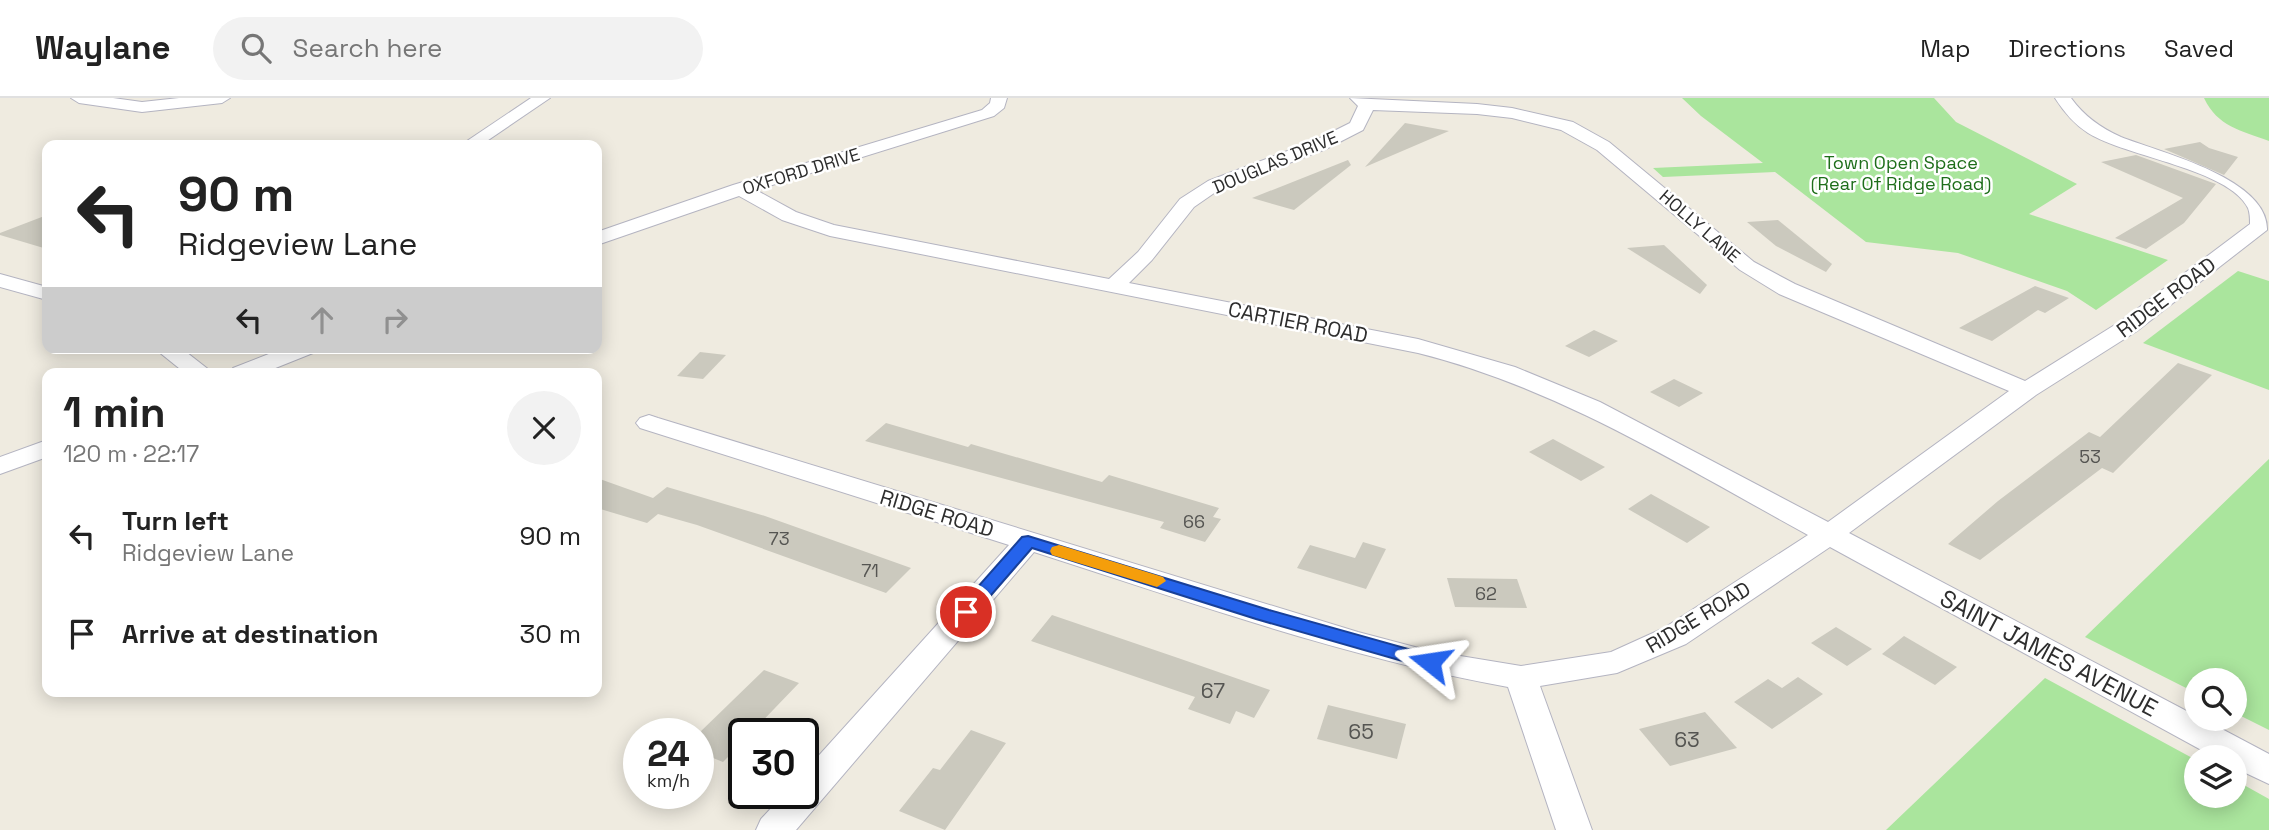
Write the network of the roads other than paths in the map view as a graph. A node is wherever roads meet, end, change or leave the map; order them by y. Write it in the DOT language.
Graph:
graph roads {
  1 [pos="79,98"];
  2 [pos="222,98"];
  3 [pos="542,98"];
  4 [pos="999,98"];
  5 [pos="2063,98"];
  6 [pos="1363,102"];
  7 [pos="1517,106"];
  8 [pos="478,140"];
  9 [pos="740,189"];
  10 [pos="602,237"];
  11 [pos="0,280"];
  12 [pos="1113,286"];
  13 [pos="42,293"];
  14 [pos="174,354"];
  15 [pos="290,354"];
  16 [pos="194,368"];
  17 [pos="254,368"];
  18 [pos="2027,390"];
  19 [pos="649,423"];
  20 [pos="42,450"];
  21 [pos="0,467"];
  22 [pos="1828,536"];
  23 [pos="1028,541"];
  24 [pos="1521,678"];
  25 [pos="2269,770"];
  26 [pos="774,830"];
  27 [pos="1574,830"];
  1 -- 2 [label="street"];
  3 -- 8 [label="street"];
  4 -- 9 [label="street, OXFORD DRIVE"];
  5 -- 18 [label="street, RIDGE ROAD"];
  6 -- 7 [label="street, HOLLY LANE"];
  6 -- 12 [label="street, DOUGLAS DRIVE"];
  7 -- 18 [label="street, HOLLY LANE"];
  9 -- 10 [label="street, OXFORD DRIVE"];
  9 -- 12 [label="street, CARTIER ROAD"];
  11 -- 13 [label="street"];
  12 -- 22 [label="street, CARTIER ROAD"];
  14 -- 16 [label="street"];
  15 -- 17 [label="street"];
  18 -- 22 [label="street, RIDGE ROAD"];
  19 -- 23 [label="street, RIDGE ROAD"];
  20 -- 21 [label="street"];
  22 -- 24 [label="street, RIDGE ROAD"];
  22 -- 25 [label="street, SAINT JAMES AVENUE"];
  23 -- 24 [label="street, RIDGE ROAD"];
  23 -- 26 [label="street"];
  24 -- 27 [label="street"];
}
